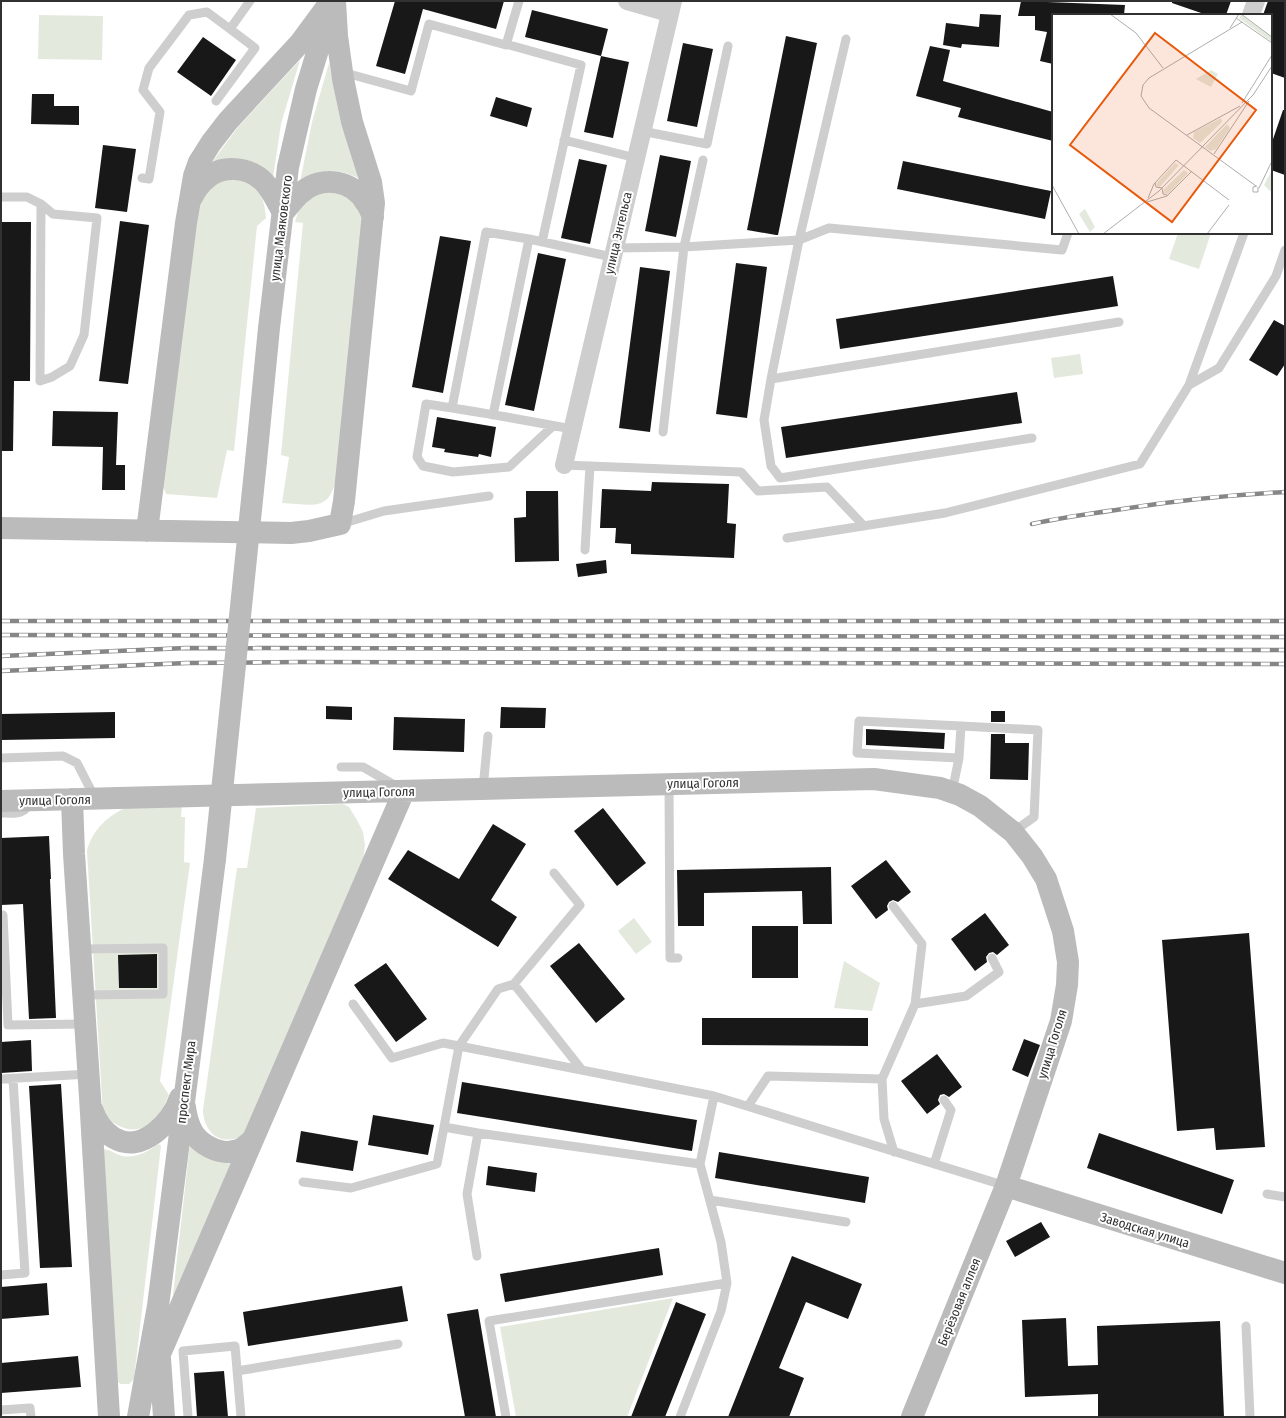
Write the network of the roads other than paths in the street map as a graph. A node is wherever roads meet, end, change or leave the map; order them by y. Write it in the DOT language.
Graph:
graph roads {
  1 [pos="250,1"];
  2 [pos="333,1"];
  3 [pos="519,1"];
  4 [pos="627,1"];
  5 [pos="1256,1"];
  6 [pos="671,7"];
  7 [pos="1251,14"];
  8 [pos="230,29"];
  9 [pos="846,39"];
  10 [pos="506,44"];
  11 [pos="728,46"];
  12 [pos="342,72"];
  13 [pos="216,101"];
  14 [pos="642,131"];
  15 [pos="564,140"];
  16 [pos="636,158"];
  17 [pos="703,160"];
  18 [pos="142,178"];
  19 [pos="1,197"];
  20 [pos="190,202"];
  21 [pos="41,204"];
  22 [pos="283,213"];
  23 [pos="373,218"];
  24 [pos="1068,234"];
  25 [pos="1244,234"];
  26 [pos="529,239"];
  27 [pos="799,240"];
  28 [pos="542,242"];
  29 [pos="684,247"];
  30 [pos="1285,250"];
  31 [pos="613,253"];
  32 [pos="1119,322"];
  33 [pos="771,379"];
  34 [pos="1189,385"];
  35 [pos="452,408"];
  36 [pos="493,415"];
  37 [pos="553,426"];
  38 [pos="572,429"];
  39 [pos="663,432"];
  40 [pos="1032,438"];
  41 [pos="564,465"];
  42 [pos="590,466"];
  43 [pos="489,496"];
  44 [pos="340,524"];
  45 [pos="864,526"];
  46 [pos="3,527"];
  47 [pos="147,531"];
  48 [pos="787,538"];
  49 [pos="585,550"];
  50 [pos="961,726"];
  51 [pos="488,736"];
  52 [pos="1,758"];
  53 [pos="959,758"];
  54 [pos="341,767"];
  55 [pos="669,784"];
  56 [pos="483,789"];
  57 [pos="404,791"];
  58 [pos="952,792"];
  59 [pos="72,799"];
  60 [pos="96,799"];
  61 [pos="1,801"];
  62 [pos="27,801"];
  63 [pos="1,814"];
  64 [pos="1013,832"];
  65 [pos="215,859"];
  66 [pos="554,873"];
  67 [pos="894,906"];
  68 [pos="3,914"];
  69 [pos="80,949"];
  70 [pos="678,958"];
  71 [pos="992,958"];
  72 [pos="514,984"];
  73 [pos="83,995"];
  74 [pos="353,1004"];
  75 [pos="915,1004"];
  76 [pos="85,1024"];
  77 [pos="459,1046"];
  78 [pos="582,1070"];
  79 [pos="89,1074"];
  80 [pos="13,1078"];
  81 [pos="1,1079"];
  82 [pos="882,1079"];
  83 [pos="185,1085"];
  84 [pos="714,1096"];
  85 [pos="90,1098"];
  86 [pos="944,1100"];
  87 [pos="748,1106"];
  88 [pos="444,1127"];
  89 [pos="478,1132"];
  90 [pos="252,1140"];
  91 [pos="894,1152"];
  92 [pos="700,1164"];
  93 [pos="934,1164"];
  94 [pos="303,1182"];
  95 [pos="1006,1186"];
  96 [pos="1267,1194"];
  97 [pos="1285,1197"];
  98 [pos="710,1200"];
  99 [pos="846,1222"];
  100 [pos="477,1256"];
  101 [pos="1285,1273"];
  102 [pos="1,1275"];
  103 [pos="727,1283"];
  104 [pos="158,1306"];
  105 [pos="1246,1326"];
  106 [pos="398,1344"];
  107 [pos="171,1352"];
  108 [pos="237,1371"];
  109 [pos="1,1410"];
  110 [pos="31,1417"];
  111 [pos="109,1417"];
  112 [pos="138,1417"];
  113 [pos="164,1417"];
  114 [pos="188,1417"];
  115 [pos="241,1417"];
  116 [pos="506,1417"];
  117 [pos="680,1417"];
  118 [pos="912,1417"];
  119 [pos="1250,1417"];
  1 -- 8 [label="lane"];
  2 -- 12 [label="street"];
  2 -- 20 [label="street"];
  2 -- 22 [label="street, улица Маяковского"];
  3 -- 10 [label="lane"];
  4 -- 6 [label="street"];
  5 -- 7 [label="street"];
  6 -- 14 [label="street, улица Энгельса"];
  8 -- 13 [label="lane"];
  8 -- 18 [label="lane"];
  9 -- 27 [label="lane"];
  10 -- 12 [label="lane"];
  10 -- 15 [label="lane"];
  11 -- 14 [label="lane"];
  12 -- 23 [label="street"];
  14 -- 16 [label="street, улица Энгельса"];
  15 -- 16 [label="lane"];
  15 -- 28 [label="lane"];
  16 -- 31 [label="street, улица Энгельса"];
  17 -- 29 [label="lane"];
  19 -- 21 [label="lane"];
  20 -- 22 [label="street"];
  20 -- 47 [label="street"];
  21 -- 21 [label="lane"];
  22 -- 23 [label="street"];
  22 -- 65 [label="street, улица Маяковского, bridge"];
  23 -- 44 [label="street"];
  24 -- 27 [label="lane"];
  25 -- 34 [label="lane"];
  26 -- 28 [label="lane"];
  26 -- 35 [label="lane"];
  26 -- 36 [label="lane"];
  27 -- 29 [label="lane"];
  27 -- 33 [label="lane"];
  28 -- 31 [label="lane"];
  29 -- 31 [label="lane"];
  29 -- 39 [label="lane"];
  30 -- 34 [label="lane"];
  31 -- 38 [label="street, улица Энгельса"];
  32 -- 33 [label="lane"];
  33 -- 40 [label="lane"];
  34 -- 45 [label="lane"];
  35 -- 36 [label="lane"];
  35 -- 37 [label="lane"];
  36 -- 37 [label="lane"];
  37 -- 38 [label="lane"];
  38 -- 41 [label="street, улица Энгельса"];
  41 -- 42 [label="lane"];
  42 -- 45 [label="lane"];
  42 -- 49 [label="lane"];
  43 -- 44 [label="lane"];
  44 -- 47 [label="street"];
  45 -- 48 [label="lane"];
  46 -- 47 [label="street"];
  50 -- 53 [label="lane"];
  50 -- 53 [label="lane"];
  50 -- 64 [label="lane"];
  51 -- 56 [label="lane"];
  52 -- 60 [label="lane"];
  53 -- 58 [label="lane"];
  54 -- 57 [label="lane"];
  55 -- 56 [label="street, улица Гоголя"];
  55 -- 58 [label="street, улица Гоголя"];
  55 -- 70 [label="lane"];
  56 -- 57 [label="street, улица Гоголя"];
  57 -- 60 [label="street, улица Гоголя"];
  57 -- 90 [label="street"];
  58 -- 64 [label="street, улица Гоголя"];
  59 -- 60 [label="street, улица Гоголя"];
  59 -- 62 [label="street, улица Гоголя"];
  59 -- 69 [label="street"];
  61 -- 62 [label="street, улица Гоголя"];
  62 -- 63 [label="lane"];
  64 -- 95 [label="street, улица Гоголя"];
  65 -- 83 [label="street, проспект Мира"];
  66 -- 72 [label="lane"];
  67 -- 75 [label="lane"];
  68 -- 76 [label="lane"];
  69 -- 73 [label="street"];
  69 -- 73 [label="lane"];
  71 -- 75 [label="lane"];
  72 -- 77 [label="lane"];
  72 -- 78 [label="lane"];
  73 -- 76 [label="street"];
  74 -- 77 [label="lane"];
  75 -- 82 [label="lane"];
  76 -- 79 [label="street"];
  77 -- 78 [label="lane"];
  77 -- 88 [label="lane"];
  78 -- 84 [label="lane"];
  79 -- 80 [label="lane"];
  79 -- 85 [label="street"];
  80 -- 81 [label="lane"];
  80 -- 102 [label="lane"];
  82 -- 87 [label="lane"];
  82 -- 91 [label="lane"];
  83 -- 85 [label="street"];
  83 -- 90 [label="street"];
  83 -- 104 [label="street, проспект Мира"];
  84 -- 87 [label="lane"];
  84 -- 92 [label="lane"];
  85 -- 111 [label="street"];
  86 -- 93 [label="lane"];
  87 -- 91 [label="lane"];
  88 -- 89 [label="lane"];
  88 -- 94 [label="lane"];
  89 -- 92 [label="lane"];
  89 -- 100 [label="lane"];
  90 -- 107 [label="street"];
  91 -- 93 [label="lane"];
  92 -- 98 [label="lane"];
  93 -- 95 [label="lane"];
  95 -- 101 [label="street, Заводская улица"];
  95 -- 118 [label="street, Берёзовая аллея"];
  96 -- 97 [label="lane"];
  98 -- 99 [label="lane"];
  98 -- 103 [label="lane"];
  103 -- 116 [label="lane"];
  103 -- 117 [label="lane"];
  104 -- 107 [label="street, проспект Мира"];
  104 -- 112 [label="street, проспект Мира"];
  105 -- 119 [label="lane"];
  106 -- 108 [label="lane"];
  107 -- 108 [label="lane"];
  107 -- 113 [label="street, проспект Мира"];
  107 -- 114 [label="lane"];
  108 -- 115 [label="lane"];
  109 -- 110 [label="lane"];
}
